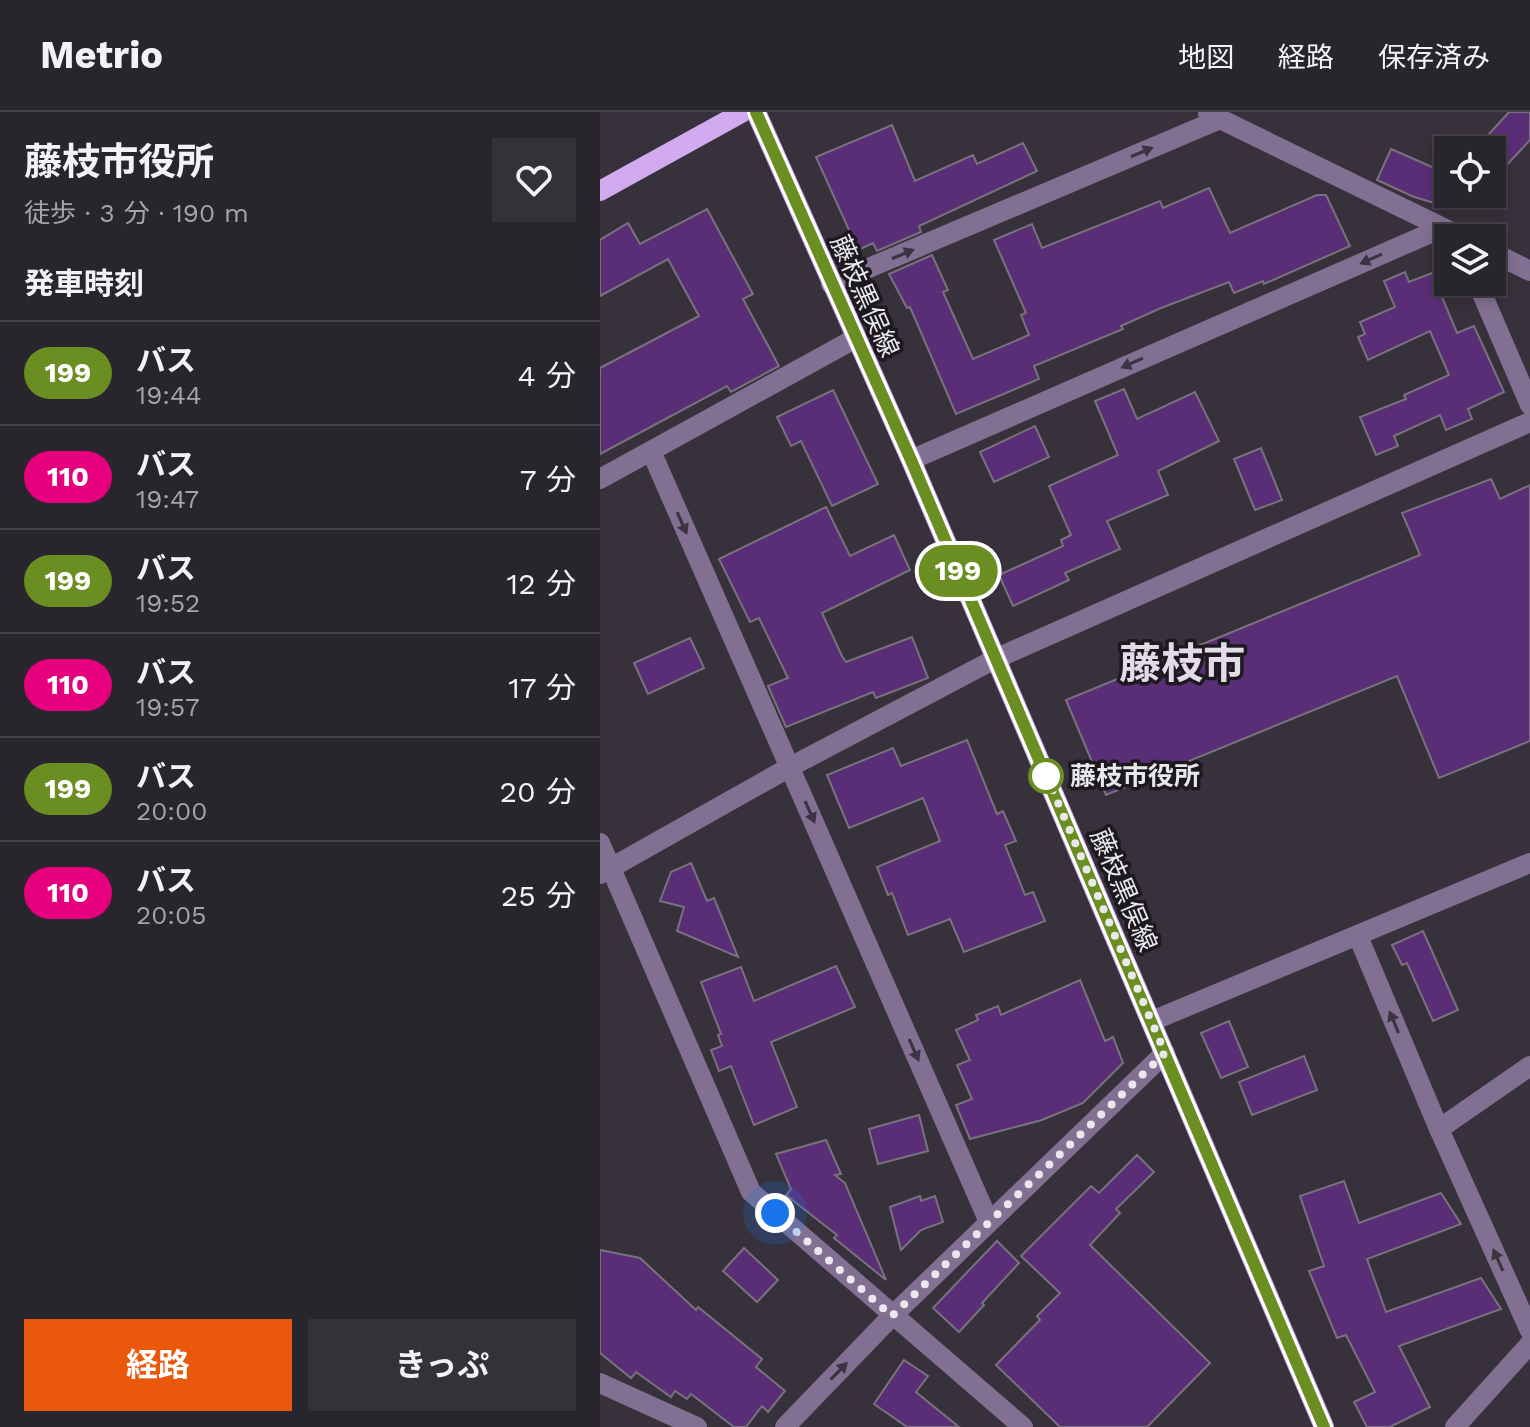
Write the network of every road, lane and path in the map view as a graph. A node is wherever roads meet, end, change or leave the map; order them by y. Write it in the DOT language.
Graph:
graph roads {
  1 [pos="743,112"];
  2 [pos="756,112"];
  3 [pos="1213,115"];
  4 [pos="600,191"];
  5 [pos="1434,225"];
  6 [pos="1434,244"];
  7 [pos="1506,259"];
  8 [pos="1530,271"];
  9 [pos="831,284"];
  10 [pos="1483,296"];
  11 [pos="856,338"];
  12 [pos="1530,405"];
  13 [pos="1530,422"];
  14 [pos="651,451"];
  15 [pos="911,460"];
  16 [pos="600,479"];
  17 [pos="995,659"];
  18 [pos="790,767"];
  19 [pos="600,843"];
  20 [pos="1530,863"];
  21 [pos="605,871"];
  22 [pos="1358,936"];
  23 [pos="1152,1021"];
  24 [pos="1165,1053"];
  25 [pos="1530,1066"];
  26 [pos="1439,1129"];
  27 [pos="989,1222"];
  28 [pos="892,1316"];
  29 [pos="1530,1331"];
  30 [pos="1530,1344"];
  31 [pos="600,1383"];
  32 [pos="697,1427"];
  33 [pos="785,1427"];
  34 [pos="1023,1427"];
  35 [pos="1324,1427"];
  36 [pos="1455,1427"];
  1 -- 4 [label="main road"];
  2 -- 9 [label="main road, 藤枝黒俣線"];
  3 -- 5 [label="street"];
  9 -- 3 [label="street, one-way"];
  6 -- 15 [label="street, one-way"];
  7 -- 8 [label="street"];
  9 -- 11 [label="main road, 藤枝黒俣線"];
  10 -- 12 [label="street"];
  11 -- 14 [label="street"];
  11 -- 15 [label="main road, 藤枝黒俣線"];
  13 -- 17 [label="street"];
  14 -- 16 [label="street"];
  14 -- 18 [label="street, one-way"];
  15 -- 17 [label="main road, 藤枝黒俣線"];
  17 -- 18 [label="street"];
  17 -- 23 [label="main road, 藤枝黒俣線"];
  18 -- 21 [label="street"];
  18 -- 27 [label="street, one-way"];
  19 -- 21 [label="street"];
  20 -- 22 [label="street"];
  21 -- 28 [label="street"];
  22 -- 23 [label="street"];
  26 -- 22 [label="street, one-way"];
  23 -- 24 [label="main road, 藤枝黒俣線"];
  24 -- 27 [label="street"];
  24 -- 35 [label="main road, 藤枝黒俣線"];
  25 -- 26 [label="street"];
  29 -- 26 [label="street, one-way"];
  27 -- 28 [label="street"];
  33 -- 28 [label="street, one-way"];
  28 -- 34 [label="street"];
  30 -- 36 [label="street"];
  31 -- 32 [label="street"];
}
